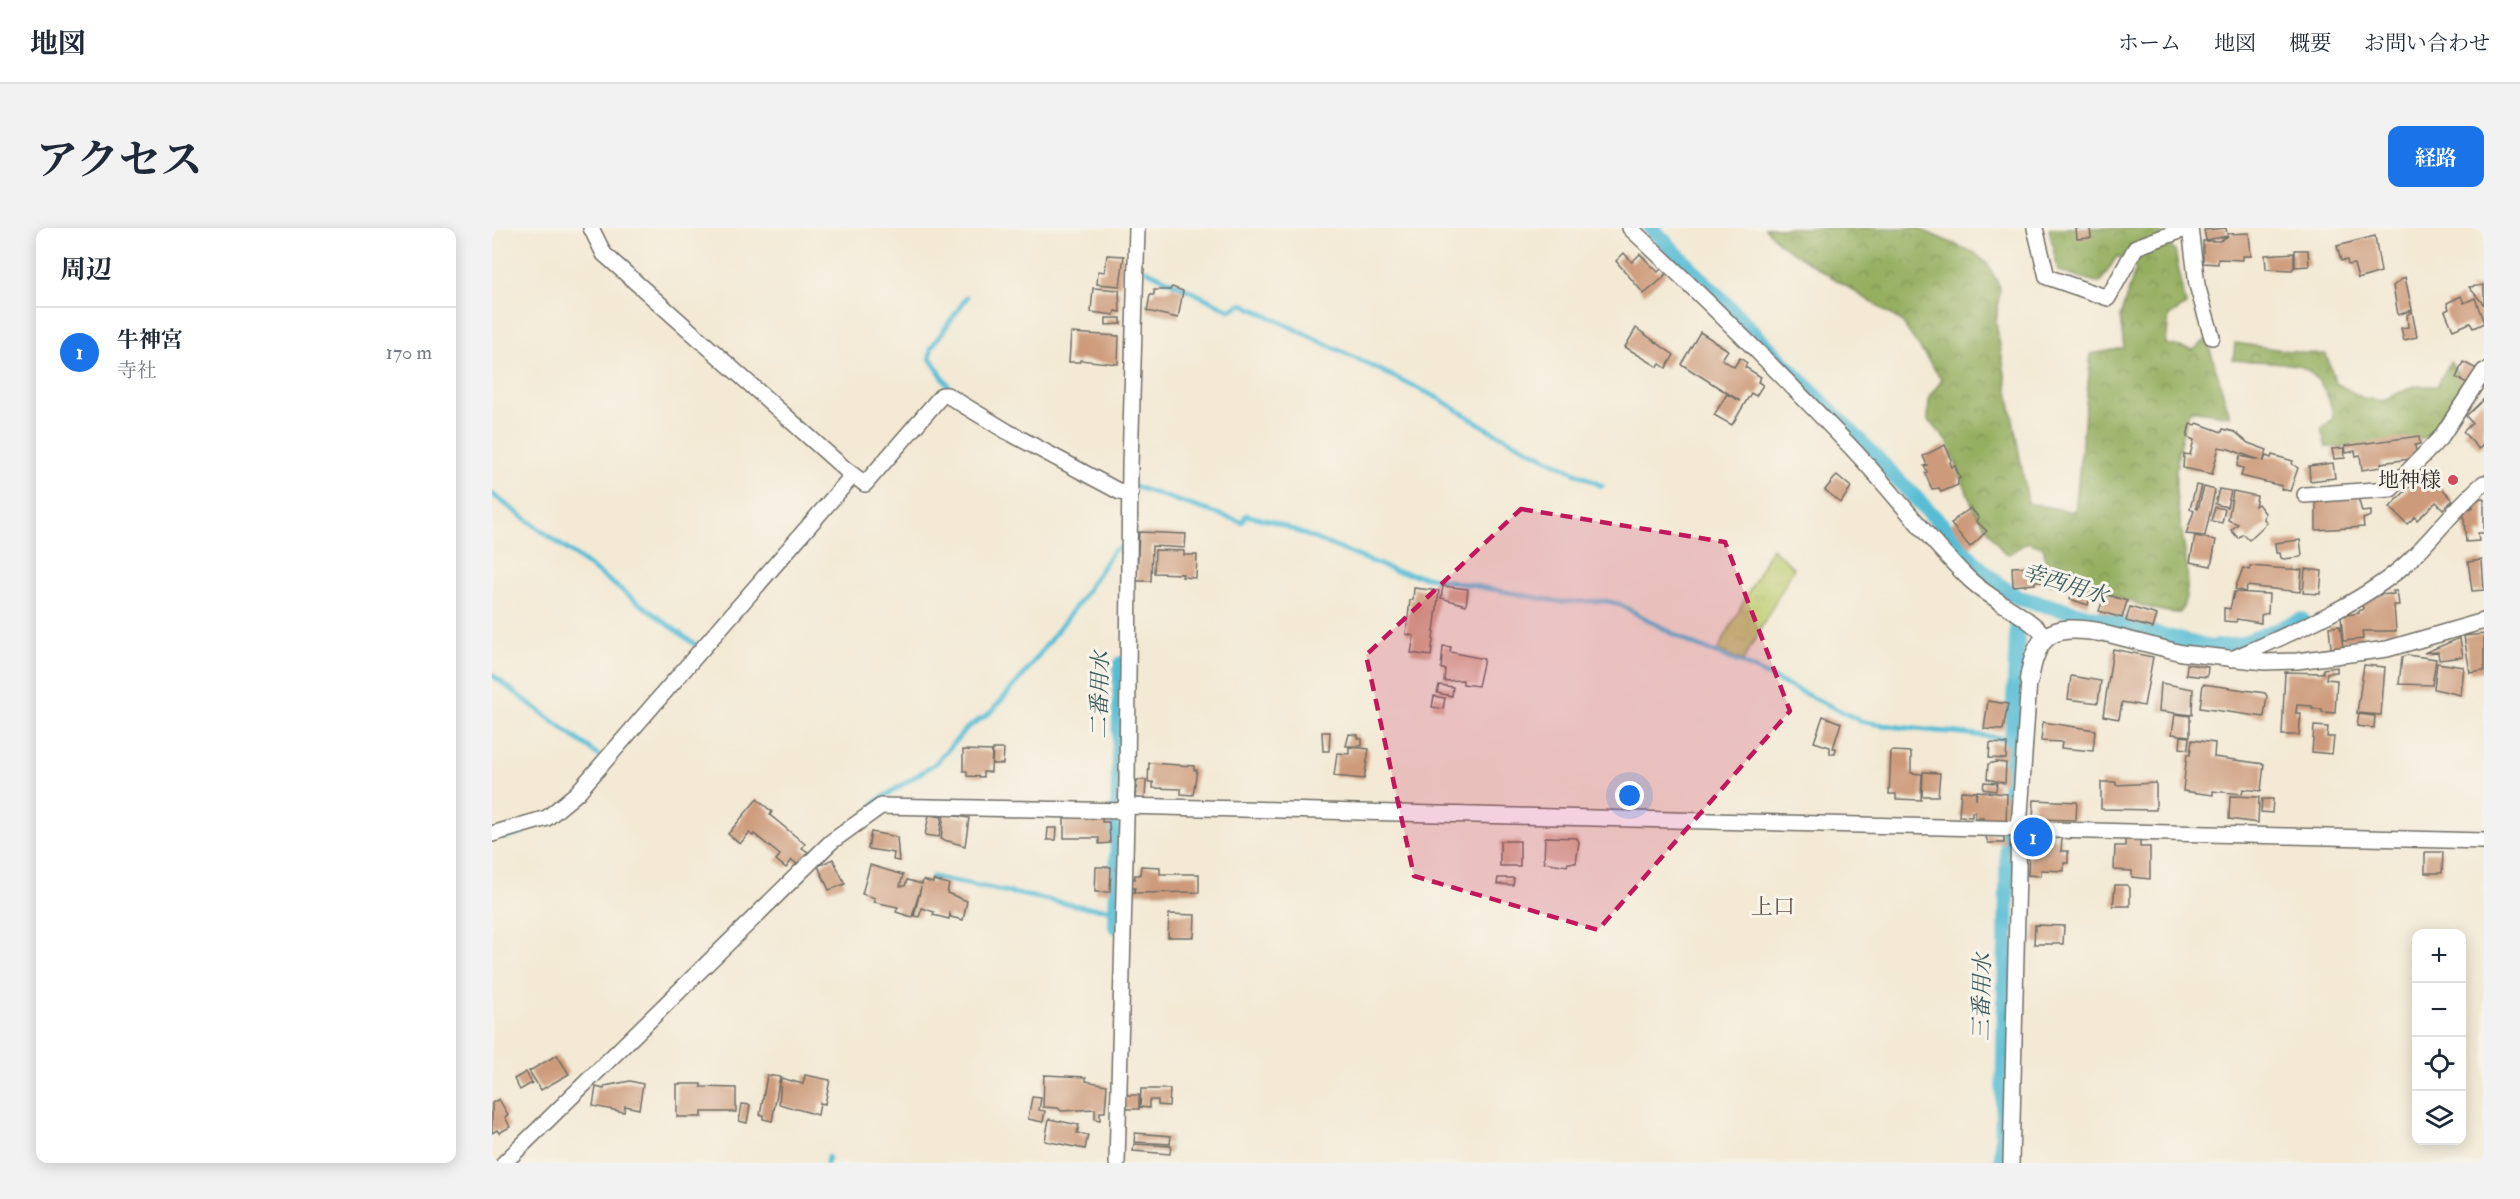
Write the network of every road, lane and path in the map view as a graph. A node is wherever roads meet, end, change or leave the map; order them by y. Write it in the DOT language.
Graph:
graph roads {
  1 [pos="591,228"];
  2 [pos="1137,228"];
  3 [pos="1630,228"];
  4 [pos="2035,228"];
  5 [pos="2189,228"];
  6 [pos="2212,337"];
  7 [pos="2484,371"];
  8 [pos="853,475"];
  9 [pos="2484,483"];
  10 [pos="1131,494"];
  11 [pos="2305,495"];
  12 [pos="2484,621"];
  13 [pos="2099,632"];
  14 [pos="2046,637"];
  15 [pos="2229,660"];
  16 [pos="2029,680"];
  17 [pos="1121,809"];
  18 [pos="2019,829"];
  19 [pos="492,834"];
  20 [pos="2484,841"];
  21 [pos="504,1163"];
  22 [pos="1117,1163"];
  23 [pos="2012,1163"];
  1 -- 8 [label="street"];
  2 -- 10 [label="street"];
  3 -- 14 [label="street"];
  4 -- 5 [label="street"];
  5 -- 6 [label="street"];
  7 -- 11 [label="street"];
  8 -- 10 [label="street"];
  8 -- 19 [label="street"];
  9 -- 15 [label="street"];
  10 -- 17 [label="street"];
  12 -- 15 [label="street"];
  13 -- 14 [label="street"];
  13 -- 15 [label="street"];
  14 -- 16 [label="street"];
  16 -- 18 [label="street"];
  17 -- 18 [label="street"];
  17 -- 21 [label="street"];
  17 -- 22 [label="street"];
  18 -- 20 [label="street"];
  18 -- 23 [label="street"];
}
